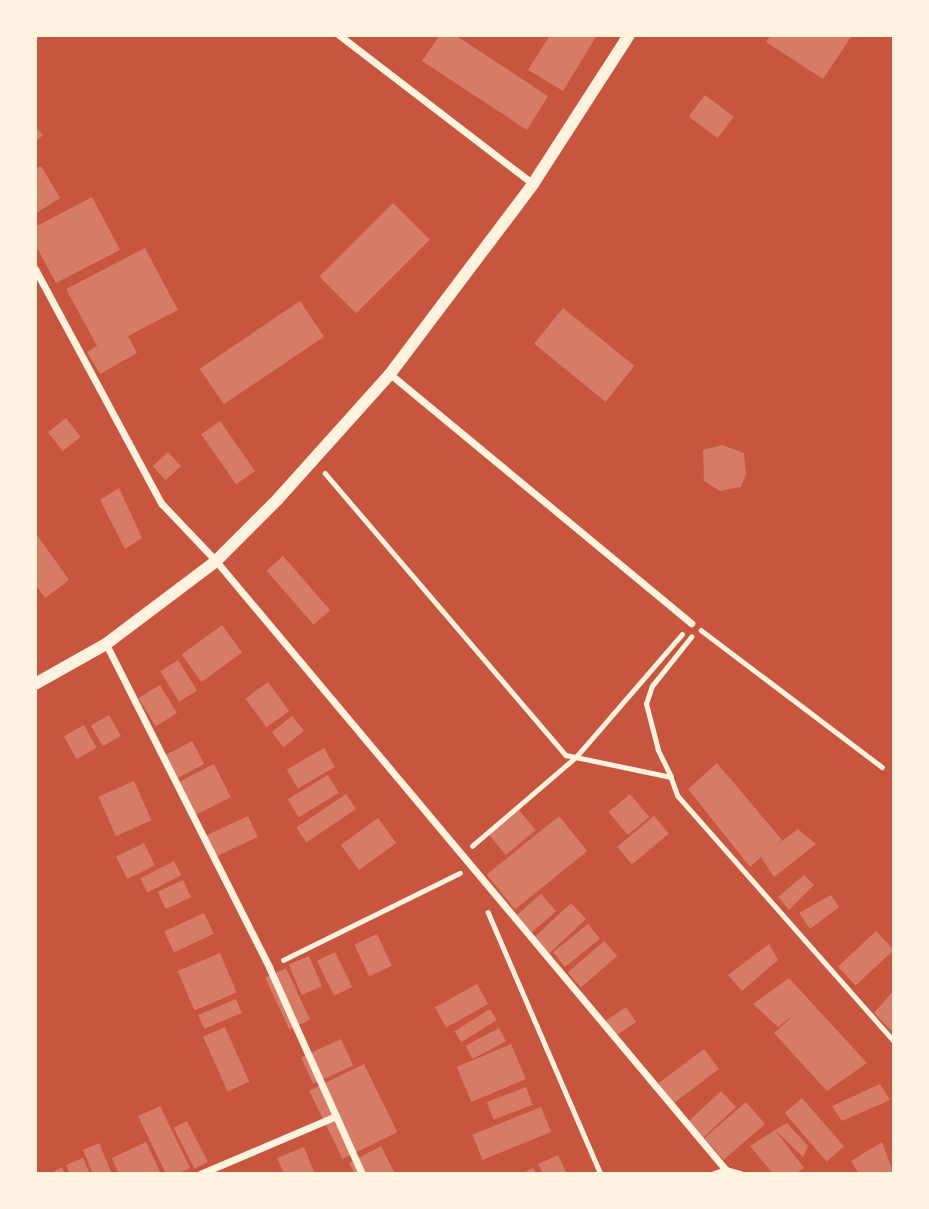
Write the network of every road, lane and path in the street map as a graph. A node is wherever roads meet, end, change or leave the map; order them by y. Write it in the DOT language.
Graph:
graph roads {
  1 [pos="340,35"];
  2 [pos="629,35"];
  3 [pos="533,184"];
  4 [pos="35,269"];
  5 [pos="390,374"];
  6 [pos="313,459"];
  7 [pos="216,561"];
  8 [pos="695,626"];
  9 [pos="106,644"];
  10 [pos="35,684"];
  11 [pos="576,757"];
  12 [pos="882,767"];
  13 [pos="671,777"];
  14 [pos="460,857"];
  15 [pos="469,868"];
  16 [pos="485,906"];
  17 [pos="270,967"];
  18 [pos="894,1041"];
  19 [pos="336,1116"];
  20 [pos="726,1170"];
  21 [pos="200,1174"];
  22 [pos="362,1174"];
  23 [pos="601,1174"];
  24 [pos="714,1174"];
  25 [pos="740,1174"];
  1 -- 3 [label="street"];
  2 -- 3 [label="street"];
  3 -- 5 [label="street"];
  4 -- 7 [label="street"];
  5 -- 6 [label="street"];
  5 -- 8 [label="street"];
  6 -- 7 [label="street"];
  6 -- 11 [label="path"];
  7 -- 9 [label="street"];
  7 -- 14 [label="street"];
  8 -- 11 [label="path"];
  8 -- 12 [label="path"];
  8 -- 13 [label="path"];
  9 -- 10 [label="street"];
  9 -- 17 [label="street"];
  11 -- 13 [label="path"];
  11 -- 14 [label="path"];
  13 -- 18 [label="path"];
  14 -- 15 [label="street"];
  15 -- 17 [label="path"];
  15 -- 20 [label="street"];
  16 -- 23 [label="path"];
  17 -- 19 [label="street"];
  19 -- 21 [label="street"];
  19 -- 22 [label="street"];
  20 -- 24 [label="street"];
  20 -- 25 [label="street"];
}
